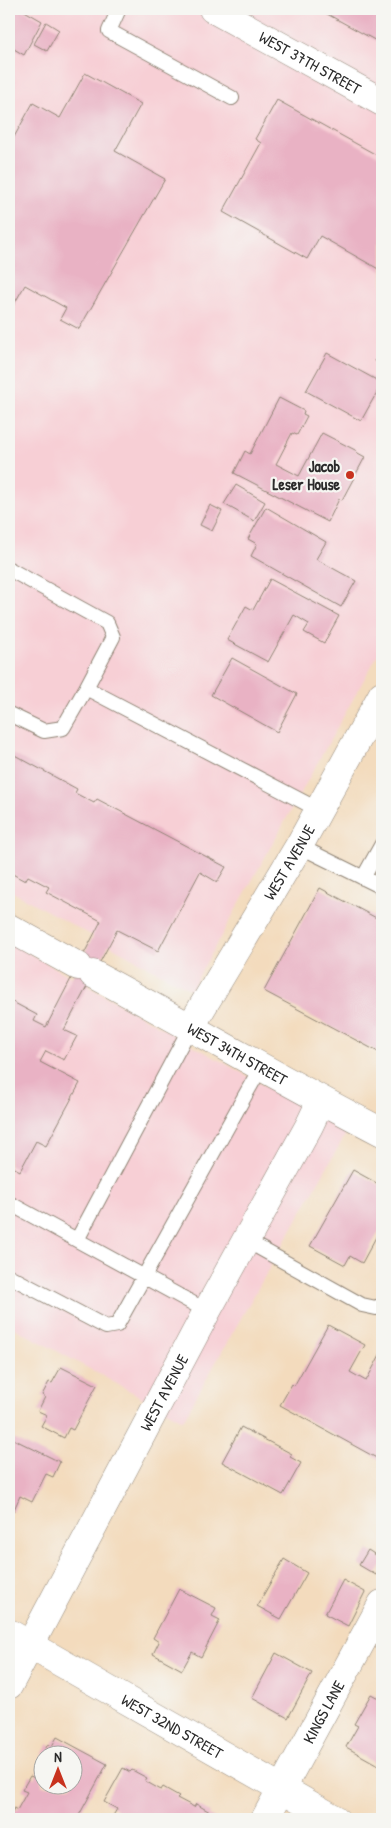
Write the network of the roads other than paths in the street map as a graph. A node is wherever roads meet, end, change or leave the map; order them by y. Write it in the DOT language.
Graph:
graph roads {
  1 [pos="119,9"];
  2 [pos="213,9"];
  3 [pos="232,98"];
  4 [pos="382,102"];
  5 [pos="9,569"];
  6 [pos="86,688"];
  7 [pos="382,695"];
  8 [pos="9,714"];
  9 [pos="320,810"];
  10 [pos="382,844"];
  11 [pos="299,846"];
  12 [pos="364,878"];
  13 [pos="382,887"];
  14 [pos="9,928"];
  15 [pos="191,1026"];
  16 [pos="261,1067"];
  17 [pos="321,1101"];
  18 [pos="382,1132"];
  19 [pos="9,1203"];
  20 [pos="77,1240"];
  21 [pos="247,1241"];
  22 [pos="9,1276"];
  23 [pos="144,1277"];
  24 [pos="382,1305"];
  25 [pos="207,1311"];
  26 [pos="382,1604"];
  27 [pos="20,1639"];
  28 [pos="9,1685"];
  29 [pos="281,1789"];
  30 [pos="265,1819"];
  31 [pos="335,1819"];
  1 -- 3 [label="lane"];
  2 -- 4 [label="street, WEST 37TH STREET"];
  5 -- 6 [label="lane"];
  6 -- 8 [label="lane"];
  6 -- 9 [label="lane"];
  7 -- 9 [label="street, WEST AVENUE"];
  9 -- 11 [label="street, WEST AVENUE"];
  10 -- 12 [label="lane"];
  11 -- 12 [label="lane"];
  11 -- 15 [label="street, WEST AVENUE"];
  12 -- 13 [label="lane"];
  14 -- 15 [label="street, WEST 34TH STREET"];
  15 -- 16 [label="street, WEST 34TH STREET"];
  15 -- 20 [label="lane"];
  16 -- 17 [label="street, WEST 34TH STREET"];
  16 -- 23 [label="lane"];
  17 -- 18 [label="street, WEST 34TH STREET"];
  17 -- 21 [label="street, WEST AVENUE"];
  19 -- 20 [label="lane"];
  20 -- 23 [label="lane"];
  21 -- 24 [label="lane"];
  21 -- 25 [label="street, WEST AVENUE"];
  22 -- 23 [label="lane"];
  23 -- 25 [label="lane"];
  25 -- 27 [label="street, WEST AVENUE"];
  26 -- 29 [label="street, KINGS LANE"];
  27 -- 28 [label="street, WEST AVENUE"];
  27 -- 29 [label="street, WEST 32ND STREET"];
  29 -- 30 [label="street, KINGS LANE"];
  29 -- 31 [label="street, WEST 32ND STREET"];
}
